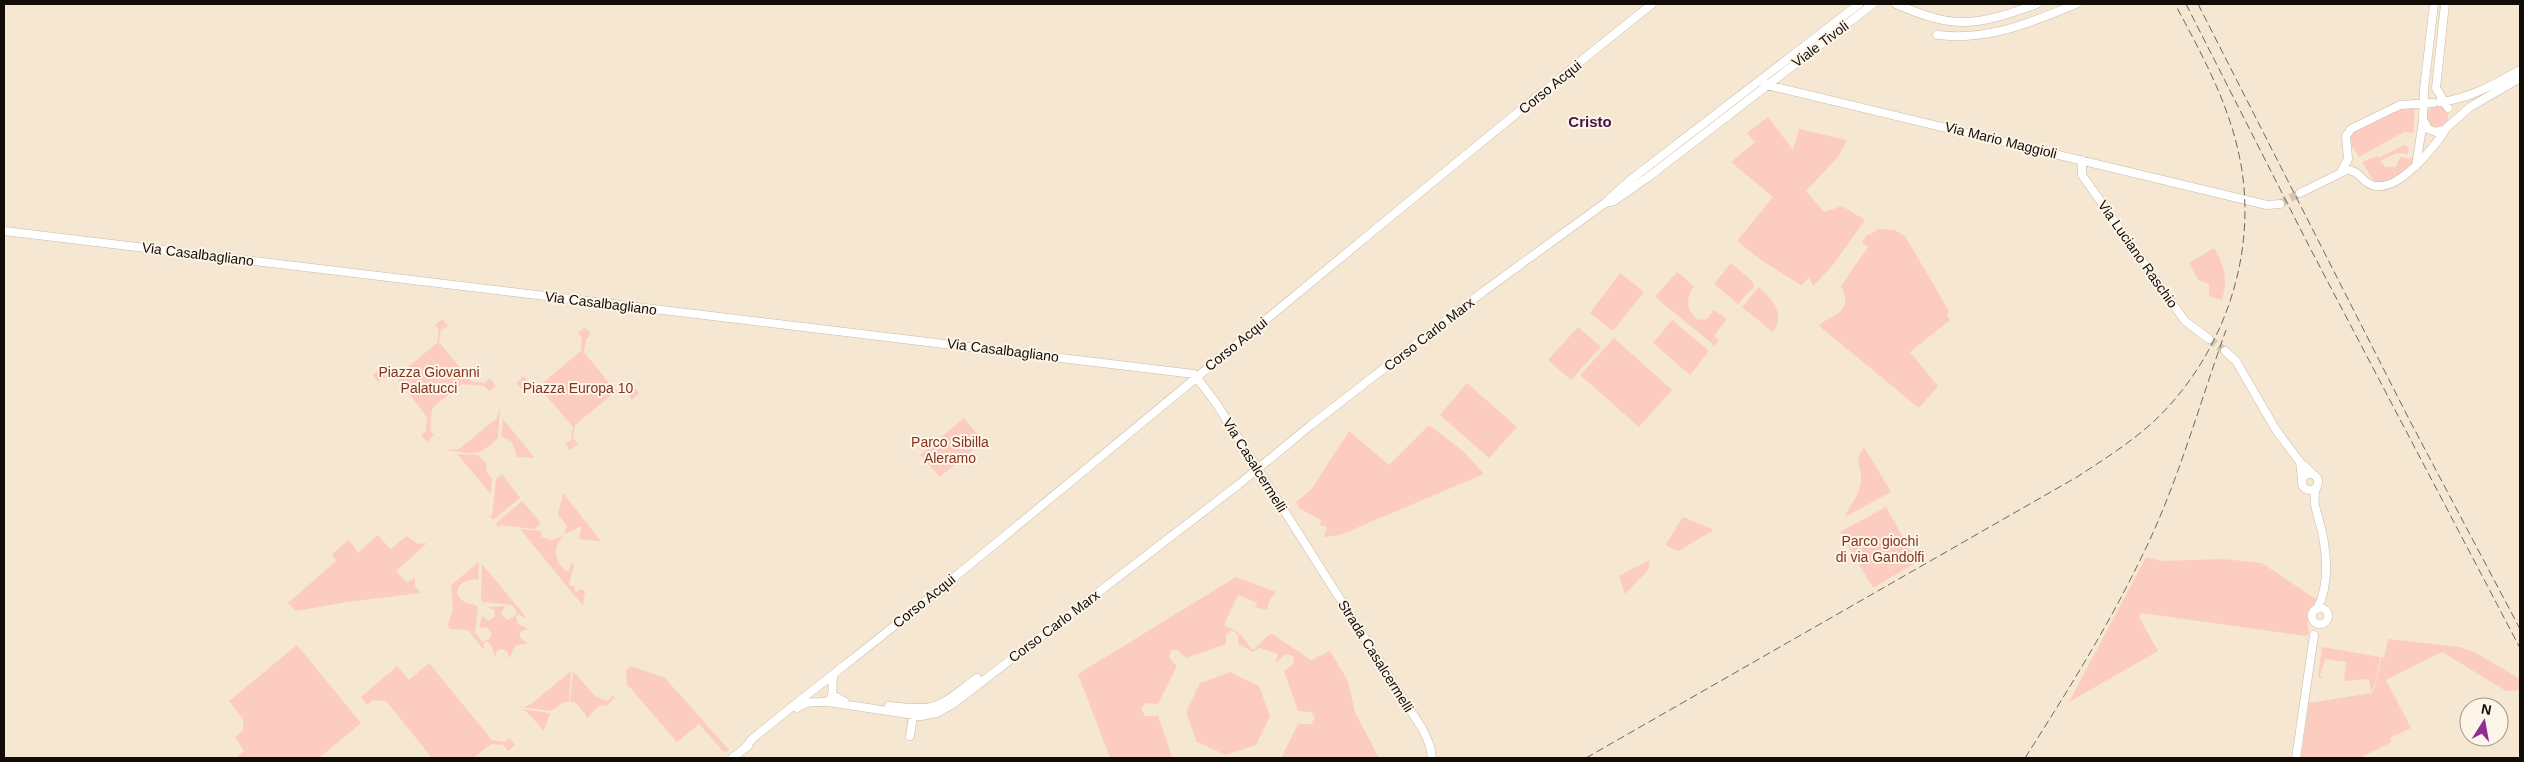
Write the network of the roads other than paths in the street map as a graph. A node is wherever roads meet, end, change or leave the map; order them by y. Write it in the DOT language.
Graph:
graph roads {
  1 [pos="1652,4"];
  2 [pos="1859,4"];
  3 [pos="1872,4"];
  4 [pos="1896,4"];
  5 [pos="1906,4"];
  6 [pos="2037,4"];
  7 [pos="2076,4"];
  8 [pos="2434,4"];
  9 [pos="2445,4"];
  10 [pos="1921,13"];
  11 [pos="1937,35"];
  12 [pos="2520,70"];
  13 [pos="2520,78"];
  14 [pos="1765,82"];
  15 [pos="2423,104"];
  16 [pos="2441,104"];
  17 [pos="2423,118"];
  18 [pos="2448,126"];
  19 [pos="2082,160"];
  20 [pos="2416,167"];
  21 [pos="2342,170"];
  22 [pos="2300,193"];
  23 [pos="2280,204"];
  24 [pos="4,231"];
  25 [pos="2209,339"];
  26 [pos="2225,351"];
  27 [pos="1197,375"];
  28 [pos="2300,462"];
  29 [pos="1257,468"];
  30 [pos="2313,474"];
  31 [pos="2302,479"];
  32 [pos="2317,486"];
  33 [pos="2305,489"];
  34 [pos="2316,507"];
  35 [pos="1312,556"];
  36 [pos="2322,599"];
  37 [pos="2317,609"];
  38 [pos="2326,611"];
  39 [pos="2313,621"];
  40 [pos="2323,624"];
  41 [pos="2314,635"];
  42 [pos="838,669"];
  43 [pos="819,687"];
  44 [pos="833,692"];
  45 [pos="819,701"];
  46 [pos="828,702"];
  47 [pos="913,712"];
  48 [pos="910,736"];
  49 [pos="746,747"];
  50 [pos="732,758"];
  51 [pos="1432,758"];
  52 [pos="2296,758"];
  1 -- 27 [label="street, Corso Acqui"];
  2 -- 14 [label="street, Viale Tivoli"];
  3 -- 14 [label="street, Viale Tivoli"];
  4 -- 10 [label="street"];
  5 -- 10 [label="street"];
  6 -- 10 [label="street"];
  7 -- 11 [label="street"];
  8 -- 15 [label="street"];
  9 -- 16 [label="street"];
  12 -- 16 [label="street"];
  13 -- 18 [label="street"];
  14 -- 19 [label="street, Via Mario Maggioli"];
  14 -- 29 [label="street, Corso Carlo Marx"];
  15 -- 16 [label="street"];
  15 -- 17 [label="street"];
  15 -- 21 [label="street"];
  16 -- 17 [label="street"];
  16 -- 18 [label="street"];
  17 -- 18 [label="street"];
  17 -- 20 [label="street"];
  18 -- 20 [label="street"];
  19 -- 23 [label="street, Via Mario Maggioli"];
  19 -- 25 [label="street, Via Luciano Raschio"];
  20 -- 21 [label="street"];
  21 -- 22 [label="street"];
  24 -- 27 [label="street, Via Casalbagliano"];
  26 -- 28 [label="street"];
  27 -- 29 [label="street, Via Casalcermelli"];
  27 -- 42 [label="street, Corso Acqui"];
  28 -- 30 [label="street"];
  28 -- 31 [label="street"];
  29 -- 35 [label="street, Via Casalcermelli"];
  29 -- 47 [label="street, Corso Carlo Marx"];
  30 -- 31 [label="street"];
  30 -- 32 [label="street"];
  31 -- 33 [label="street"];
  32 -- 33 [label="street"];
  32 -- 34 [label="street"];
  33 -- 34 [label="street"];
  34 -- 36 [label="street"];
  35 -- 51 [label="street, Strada Casalcermelli"];
  36 -- 37 [label="street"];
  36 -- 38 [label="street"];
  37 -- 38 [label="street"];
  37 -- 39 [label="street"];
  38 -- 40 [label="street"];
  39 -- 40 [label="street"];
  39 -- 41 [label="street"];
  40 -- 41 [label="street"];
  41 -- 52 [label="street"];
  42 -- 43 [label="street, Corso Acqui"];
  42 -- 44 [label="street"];
  43 -- 44 [label="street"];
  43 -- 45 [label="street"];
  43 -- 49 [label="street, Corso Acqui"];
  44 -- 46 [label="street"];
  44 -- 47 [label="street, Corso Carlo Marx"];
  45 -- 46 [label="street"];
  45 -- 49 [label="street"];
  46 -- 47 [label="street, Corso Carlo Marx"];
  47 -- 48 [label="street"];
  49 -- 50 [label="street"];
}
